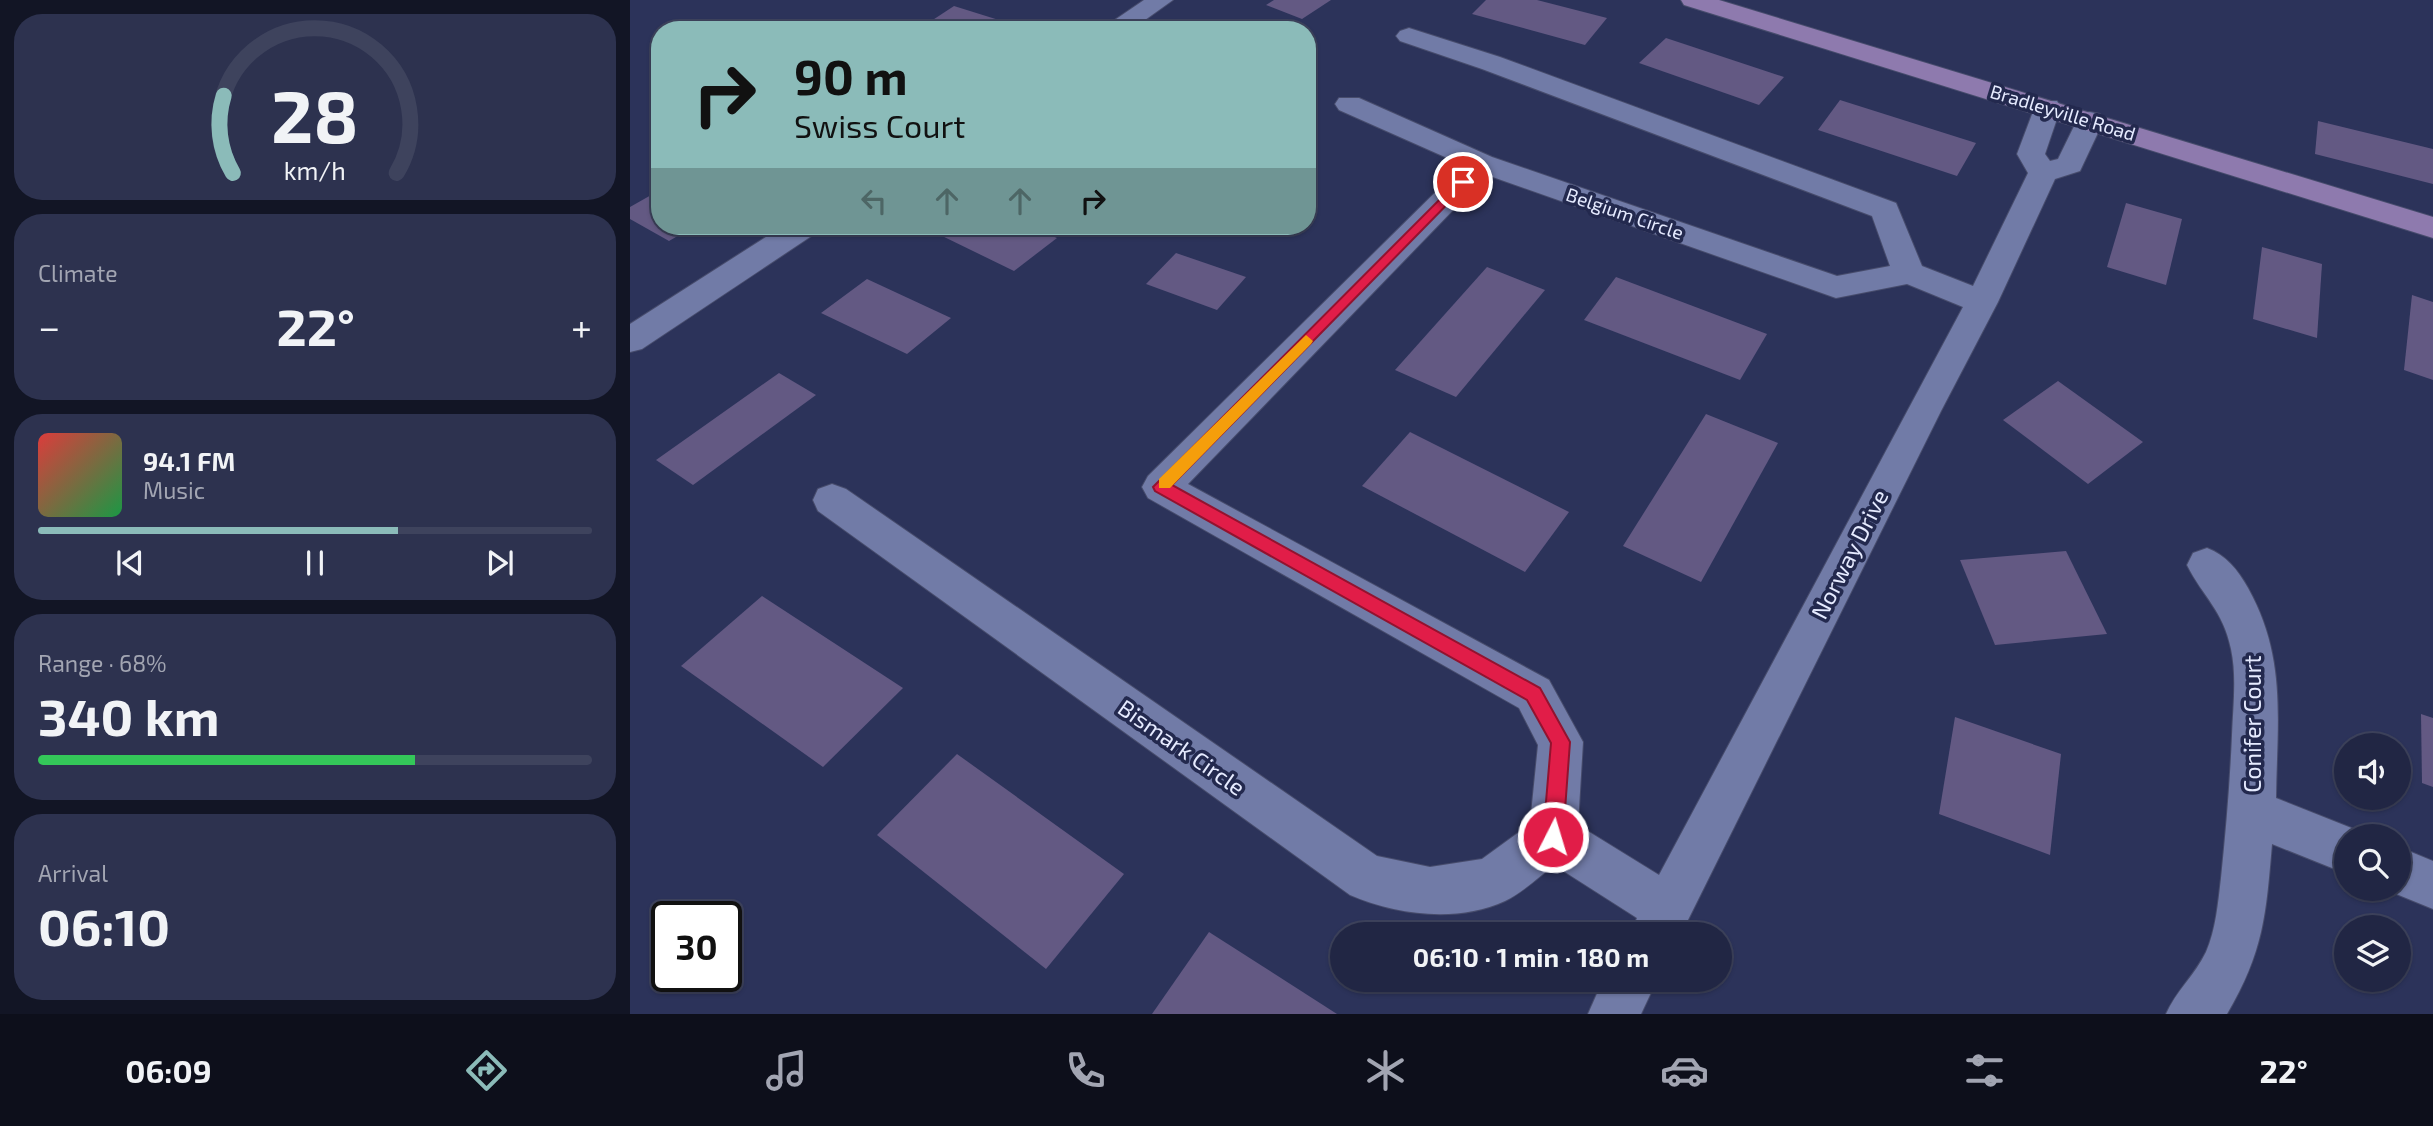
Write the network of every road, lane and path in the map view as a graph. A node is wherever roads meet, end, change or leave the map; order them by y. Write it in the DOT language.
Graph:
graph roads {
  1 [pos="1161,0"];
  2 [pos="1693,0"];
  3 [pos="1127,21"];
  4 [pos="1409,36"];
  5 [pos="1349,104"];
  6 [pos="2047,107"];
  7 [pos="2090,120"];
  8 [pos="1482,163"];
  9 [pos="2043,173"];
  10 [pos="2433,228"];
  11 [pos="791,235"];
  12 [pos="1909,273"];
  13 [pos="1982,302"];
  14 [pos="630,340"];
  15 [pos="832,500"];
  16 [pos="2207,565"];
  17 [pos="2252,812"];
  18 [pos="1553,837"];
  19 [pos="2334,845"];
  20 [pos="2411,876"];
  21 [pos="2433,885"];
  22 [pos="1661,921"];
  23 [pos="1626,992"];
  24 [pos="1614,1014"];
  25 [pos="2192,1014"];
  1 -- 3 [label="street"];
  2 -- 6 [label="street, Bradleyville Road"];
  4 -- 12 [label="street"];
  5 -- 8 [label="street, Belgium Circle"];
  6 -- 7 [label="street, Bradleyville Road"];
  6 -- 9 [label="street"];
  7 -- 9 [label="street"];
  7 -- 10 [label="street, Bradleyville Road"];
  8 -- 12 [label="street, Belgium Circle"];
  8 -- 18 [label="street"];
  9 -- 13 [label="street, Norway Drive"];
  11 -- 14 [label="street"];
  12 -- 13 [label="street"];
  13 -- 22 [label="street, Norway Drive"];
  15 -- 18 [label="street, Bismark Circle"];
  16 -- 17 [label="street, Conifer Court"];
  17 -- 19 [label="street, Conifer Court"];
  17 -- 25 [label="street, Conifer Court"];
  18 -- 22 [label="street"];
  20 -- 21 [label="street"];
  23 -- 24 [label="street"];
}
